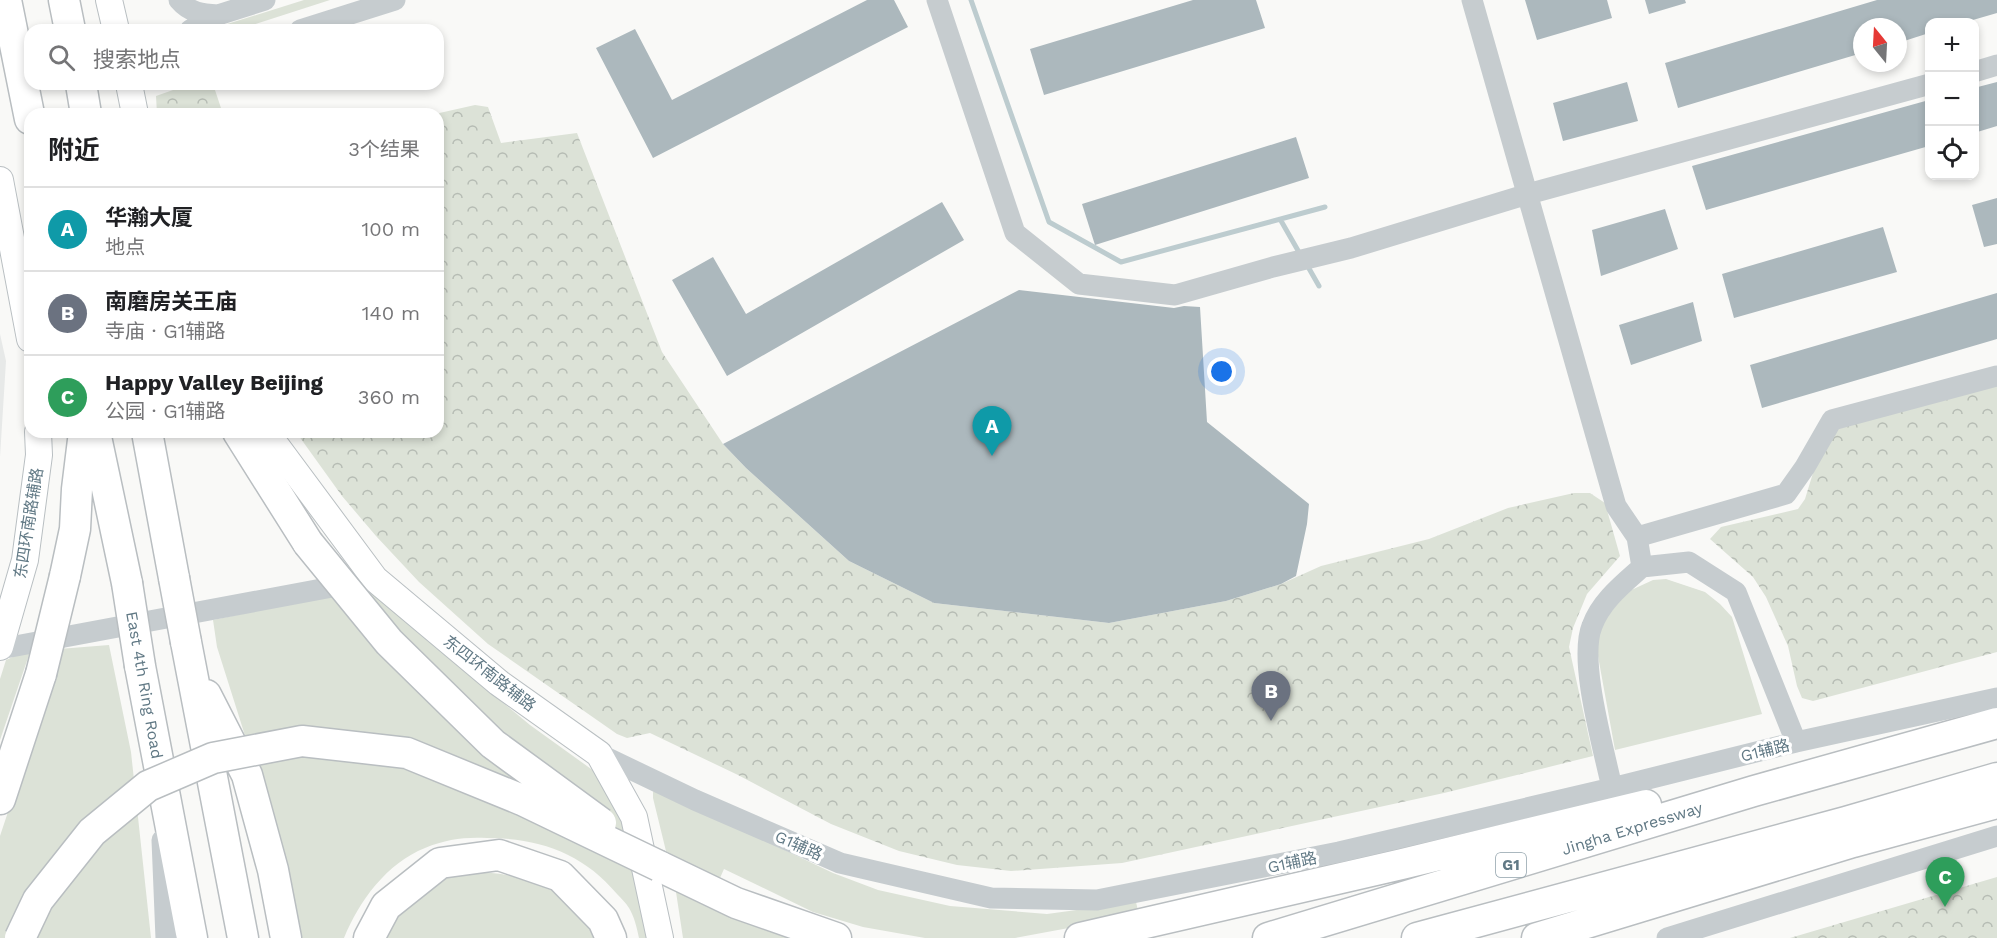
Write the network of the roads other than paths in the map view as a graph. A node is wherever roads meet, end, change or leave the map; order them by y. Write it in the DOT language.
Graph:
graph roads {
  1 [pos="6,0"];
  2 [pos="64,0"];
  3 [pos="109,0"];
  4 [pos="179,0"];
  5 [pos="265,0"];
  6 [pos="395,0"];
  7 [pos="937,0"];
  8 [pos="1472,0"];
  9 [pos="218,15"];
  10 [pos="69,24"];
  11 [pos="115,24"];
  12 [pos="201,24"];
  13 [pos="319,24"];
  14 [pos="1997,65"];
  15 [pos="1979,70"];
  16 [pos="1925,85"];
  17 [pos="24,89"];
  18 [pos="24,90"];
  19 [pos="82,90"];
  20 [pos="130,90"];
  21 [pos="28,108"];
  22 [pos="85,108"];
  23 [pos="134,108"];
  24 [pos="0,180"];
  25 [pos="1528,194"];
  26 [pos="24,307"];
  27 [pos="1997,376"];
  28 [pos="38,438"];
  29 [pos="83,438"];
  30 [pos="97,438"];
  31 [pos="148,438"];
  32 [pos="242,438"];
  33 [pos="270,438"];
  34 [pos="1637,537"];
  35 [pos="1642,567"];
  36 [pos="375,579"];
  37 [pos="0,648"];
  38 [pos="188,654"];
  39 [pos="1997,698"];
  40 [pos="1997,723"];
  41 [pos="1796,742"];
  42 [pos="599,754"];
  43 [pos="159,762"];
  44 [pos="1997,778"];
  45 [pos="1612,788"];
  46 [pos="1754,791"];
  47 [pos="1948,793"];
  48 [pos="1997,793"];
  49 [pos="0,799"];
  50 [pos="1997,803"];
  51 [pos="1997,836"];
  52 [pos="1853,842"];
  53 [pos="659,866"];
  54 [pos="20,938"];
  55 [pos="166,938"];
  56 [pos="192,938"];
  57 [pos="243,938"];
  58 [pos="286,938"];
  59 [pos="369,938"];
  60 [pos="611,938"];
  61 [pos="660,938"];
  62 [pos="836,938"];
  63 [pos="1080,938"];
  64 [pos="1268,938"];
  65 [pos="1417,938"];
  66 [pos="1537,938"];
  67 [pos="1667,938"];
  1 -- 17 [label="highway"];
  2 -- 10 [label="highway"];
  3 -- 11 [label="main road"];
  4 -- 9 [label="street"];
  5 -- 9 [label="street"];
  6 -- 13 [label="street"];
  7 -- 25 [label="street"];
  8 -- 25 [label="street"];
  9 -- 12 [label="street"];
  14 -- 15 [label="street"];
  16 -- 25 [label="street"];
  18 -- 21 [label="highway"];
  19 -- 22 [label="highway"];
  20 -- 23 [label="main road"];
  24 -- 26 [label="main road"];
  25 -- 34 [label="street"];
  27 -- 34 [label="street"];
  28 -- 37 [label="main road, 东四环南路辅路"];
  29 -- 49 [label="highway, bridge"];
  30 -- 43 [label="highway, East 4th Ring Road, bridge"];
  31 -- 38 [label="highway, bridge"];
  32 -- 53 [label="highway, bridge"];
  33 -- 36 [label="main road, 东四环南路辅路"];
  34 -- 35 [label="street"];
  35 -- 41 [label="street"];
  35 -- 45 [label="street"];
  36 -- 37 [label="street"];
  36 -- 42 [label="main road, 东四环南路辅路"];
  38 -- 57 [label="highway"];
  38 -- 58 [label="highway"];
  39 -- 41 [label="street, G1辅路"];
  40 -- 46 [label="highway, Jingha Expressway / G1"];
  41 -- 45 [label="street, G1辅路"];
  42 -- 45 [label="street, G1辅路"];
  42 -- 61 [label="main road, 东四环南路辅路"];
  43 -- 55 [label="street"];
  43 -- 56 [label="highway, East 4th Ring Road"];
  44 -- 47 [label="highway"];
  46 -- 63 [label="highway"];
  46 -- 64 [label="highway, Jingha Expressway / G1"];
  47 -- 48 [label="highway"];
  47 -- 52 [label="highway"];
  47 -- 65 [label="highway"];
  50 -- 52 [label="highway"];
  51 -- 67 [label="street"];
  52 -- 66 [label="highway"];
  53 -- 54 [label="highway, bridge"];
  53 -- 62 [label="highway"];
  59 -- 60 [label="highway"];
}
